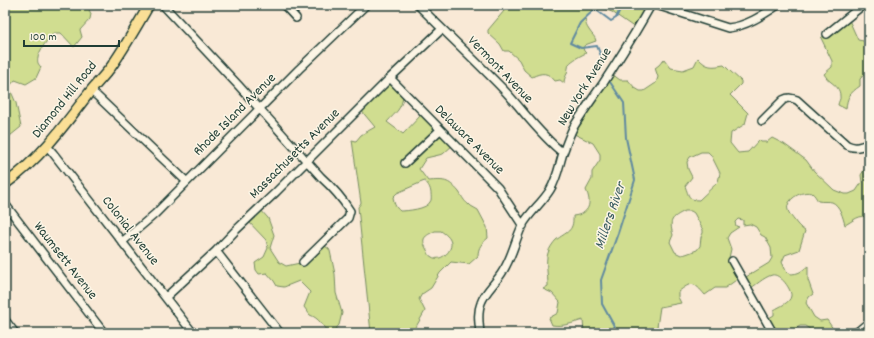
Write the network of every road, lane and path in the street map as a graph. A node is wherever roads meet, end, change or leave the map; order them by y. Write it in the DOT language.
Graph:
graph roads {
  1 [pos="149,5"];
  2 [pos="162,5"];
  3 [pos="284,5"];
  4 [pos="366,5"];
  5 [pos="418,5"];
  6 [pos="651,5"];
  7 [pos="656,5"];
  8 [pos="778,5"];
  9 [pos="863,5"];
  10 [pos="296,18"];
  11 [pos="442,29"];
  12 [pos="827,34"];
  13 [pos="390,78"];
  14 [pos="91,91"];
  15 [pos="260,110"];
  16 [pos="762,121"];
  17 [pos="440,130"];
  18 [pos="869,143"];
  19 [pos="47,146"];
  20 [pos="563,153"];
  21 [pos="307,161"];
  22 [pos="404,163"];
  23 [pos="186,181"];
  24 [pos="5,184"];
  25 [pos="5,204"];
  26 [pos="523,226"];
  27 [pos="122,242"];
  28 [pos="216,251"];
  29 [pos="732,261"];
  30 [pos="303,262"];
  31 [pos="166,297"];
  32 [pos="5,320"];
  33 [pos="869,322"];
  34 [pos="15,333"];
  35 [pos="104,333"];
  36 [pos="193,333"];
  37 [pos="280,333"];
  38 [pos="480,333"];
  39 [pos="773,333"];
  40 [pos="856,333"];
  1 -- 14 [label="main road, Diamond Hill Road"];
  2 -- 15 [label="street"];
  3 -- 10 [label="street"];
  4 -- 15 [label="street, Rhode Island Avenue"];
  5 -- 11 [label="street, Vermont Avenue"];
  6 -- 20 [label="street, New York Avenue"];
  7 -- 8 [label="street"];
  9 -- 12 [label="street"];
  11 -- 13 [label="street, Massachusetts Avenue"];
  11 -- 20 [label="street, Vermont Avenue"];
  13 -- 17 [label="street, Delaware Avenue"];
  13 -- 21 [label="street, Massachusetts Avenue"];
  14 -- 19 [label="main road, Diamond Hill Road"];
  14 -- 23 [label="street"];
  15 -- 21 [label="street"];
  15 -- 23 [label="street, Rhode Island Avenue"];
  16 -- 18 [label="street"];
  17 -- 22 [label="street"];
  17 -- 26 [label="street, Delaware Avenue"];
  19 -- 24 [label="main road, Diamond Hill Road"];
  19 -- 27 [label="street, Colonial Avenue"];
  20 -- 26 [label="street, New York Avenue"];
  21 -- 28 [label="street, Massachusetts Avenue"];
  21 -- 30 [label="street"];
  23 -- 27 [label="street, Rhode Island Avenue"];
  25 -- 35 [label="street, Waumsett Avenue"];
  26 -- 38 [label="street, New York Avenue"];
  27 -- 31 [label="street, Colonial Avenue"];
  28 -- 31 [label="street, Massachusetts Avenue"];
  28 -- 37 [label="street"];
  29 -- 39 [label="street"];
  31 -- 36 [label="street, Colonial Avenue"];
  32 -- 34 [label="street"];
  33 -- 40 [label="street"];
}
